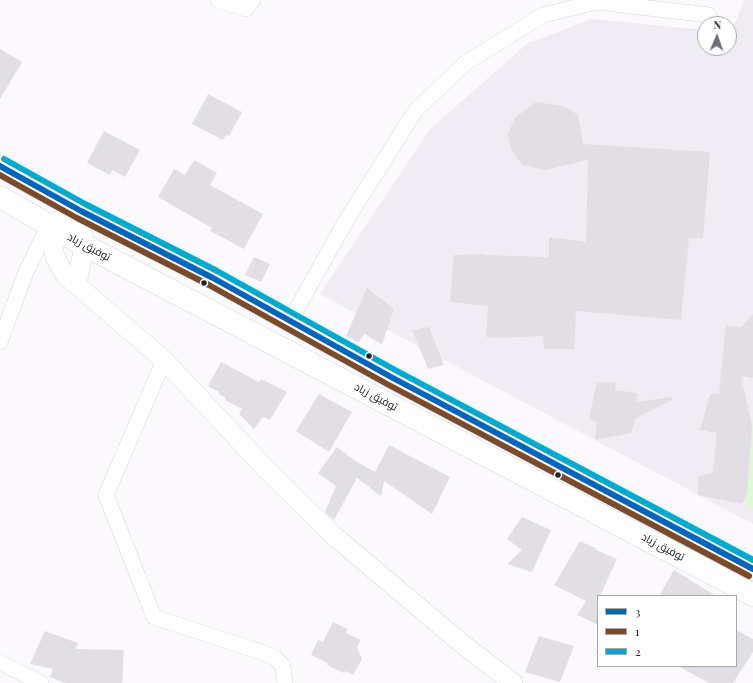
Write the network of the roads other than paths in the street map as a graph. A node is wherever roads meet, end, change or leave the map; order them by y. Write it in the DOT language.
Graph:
graph roads {
  1 [pos="218,0"];
  2 [pos="253,0"];
  3 [pos="709,15"];
  4 [pos="0,166"];
  5 [pos="0,197"];
  6 [pos="81,211"];
  7 [pos="49,225"];
  8 [pos="84,244"];
  9 [pos="77,284"];
  10 [pos="290,321"];
  11 [pos="0,342"];
  12 [pos="164,360"];
  13 [pos="753,569"];
  14 [pos="753,595"];
  15 [pos="0,662"];
  16 [pos="41,683"];
  17 [pos="285,683"];
  18 [pos="513,683"];
  1 -- 2 [label="street"];
  3 -- 10 [label="street"];
  4 -- 6 [label="main road, توفيق زياد"];
  5 -- 7 [label="main road, توفيق زياد"];
  6 -- 7 [label="street"];
  6 -- 8 [label="street"];
  6 -- 10 [label="main road, توفيق زياد"];
  7 -- 8 [label="main road, توفيق زياد"];
  7 -- 9 [label="street"];
  7 -- 11 [label="street"];
  8 -- 9 [label="street"];
  8 -- 14 [label="main road, توفيق زياد"];
  9 -- 12 [label="street"];
  10 -- 13 [label="main road, توفيق زياد"];
  12 -- 17 [label="street"];
  12 -- 18 [label="street"];
  15 -- 16 [label="street"];
}
